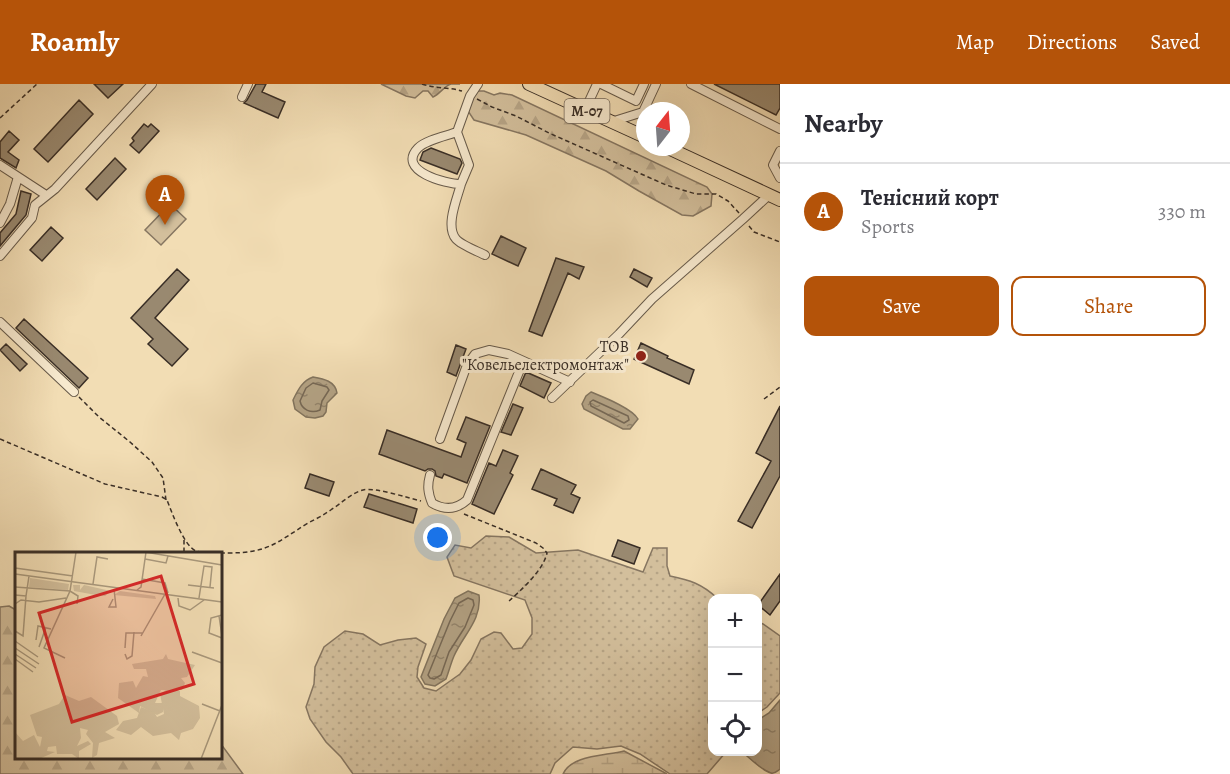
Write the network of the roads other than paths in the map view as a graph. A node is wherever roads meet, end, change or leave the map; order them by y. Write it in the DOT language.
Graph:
graph roads {
  1 [pos="152,84"];
  2 [pos="248,84"];
  3 [pos="478,84"];
  4 [pos="529,84"];
  5 [pos="599,84"];
  6 [pos="644,84"];
  7 [pos="656,84"];
  8 [pos="691,84"];
  9 [pos="242,97"];
  10 [pos="585,110"];
  11 [pos="611,122"];
  12 [pos="780,129"];
  13 [pos="457,132"];
  14 [pos="636,134"];
  15 [pos="780,151"];
  16 [pos="685,156"];
  17 [pos="0,165"];
  18 [pos="18,177"];
  19 [pos="780,178"];
  20 [pos="461,184"];
  21 [pos="46,195"];
  22 [pos="774,197"];
  23 [pos="0,223"];
  24 [pos="485,255"];
  25 [pos="0,256"];
  26 [pos="0,322"];
  27 [pos="523,362"];
  28 [pos="570,382"];
  29 [pos="74,392"];
  30 [pos="552,398"];
  31 [pos="440,439"];
  32 [pos="430,475"];
  1 -- 21 [label="lane"];
  2 -- 9 [label="lane"];
  3 -- 13 [label="lane"];
  4 -- 10 [label="highway, М-07"];
  5 -- 6 [label="lane"];
  5 -- 10 [label="lane"];
  7 -- 11 [label="lane"];
  8 -- 12 [label="lane"];
  10 -- 11 [label="highway, М-07"];
  11 -- 14 [label="highway, М-07"];
  13 -- 20 [label="lane"];
  13 -- 20 [label="lane"];
  15 -- 19 [label="lane"];
  16 -- 22 [label="highway"];
  17 -- 18 [label="lane"];
  18 -- 21 [label="lane"];
  18 -- 23 [label="lane"];
  20 -- 24 [label="lane"];
  21 -- 25 [label="lane"];
  22 -- 28 [label="lane"];
  26 -- 29 [label="lane"];
  27 -- 28 [label="lane"];
  27 -- 31 [label="lane"];
  27 -- 32 [label="lane"];
  28 -- 30 [label="lane"];
}
